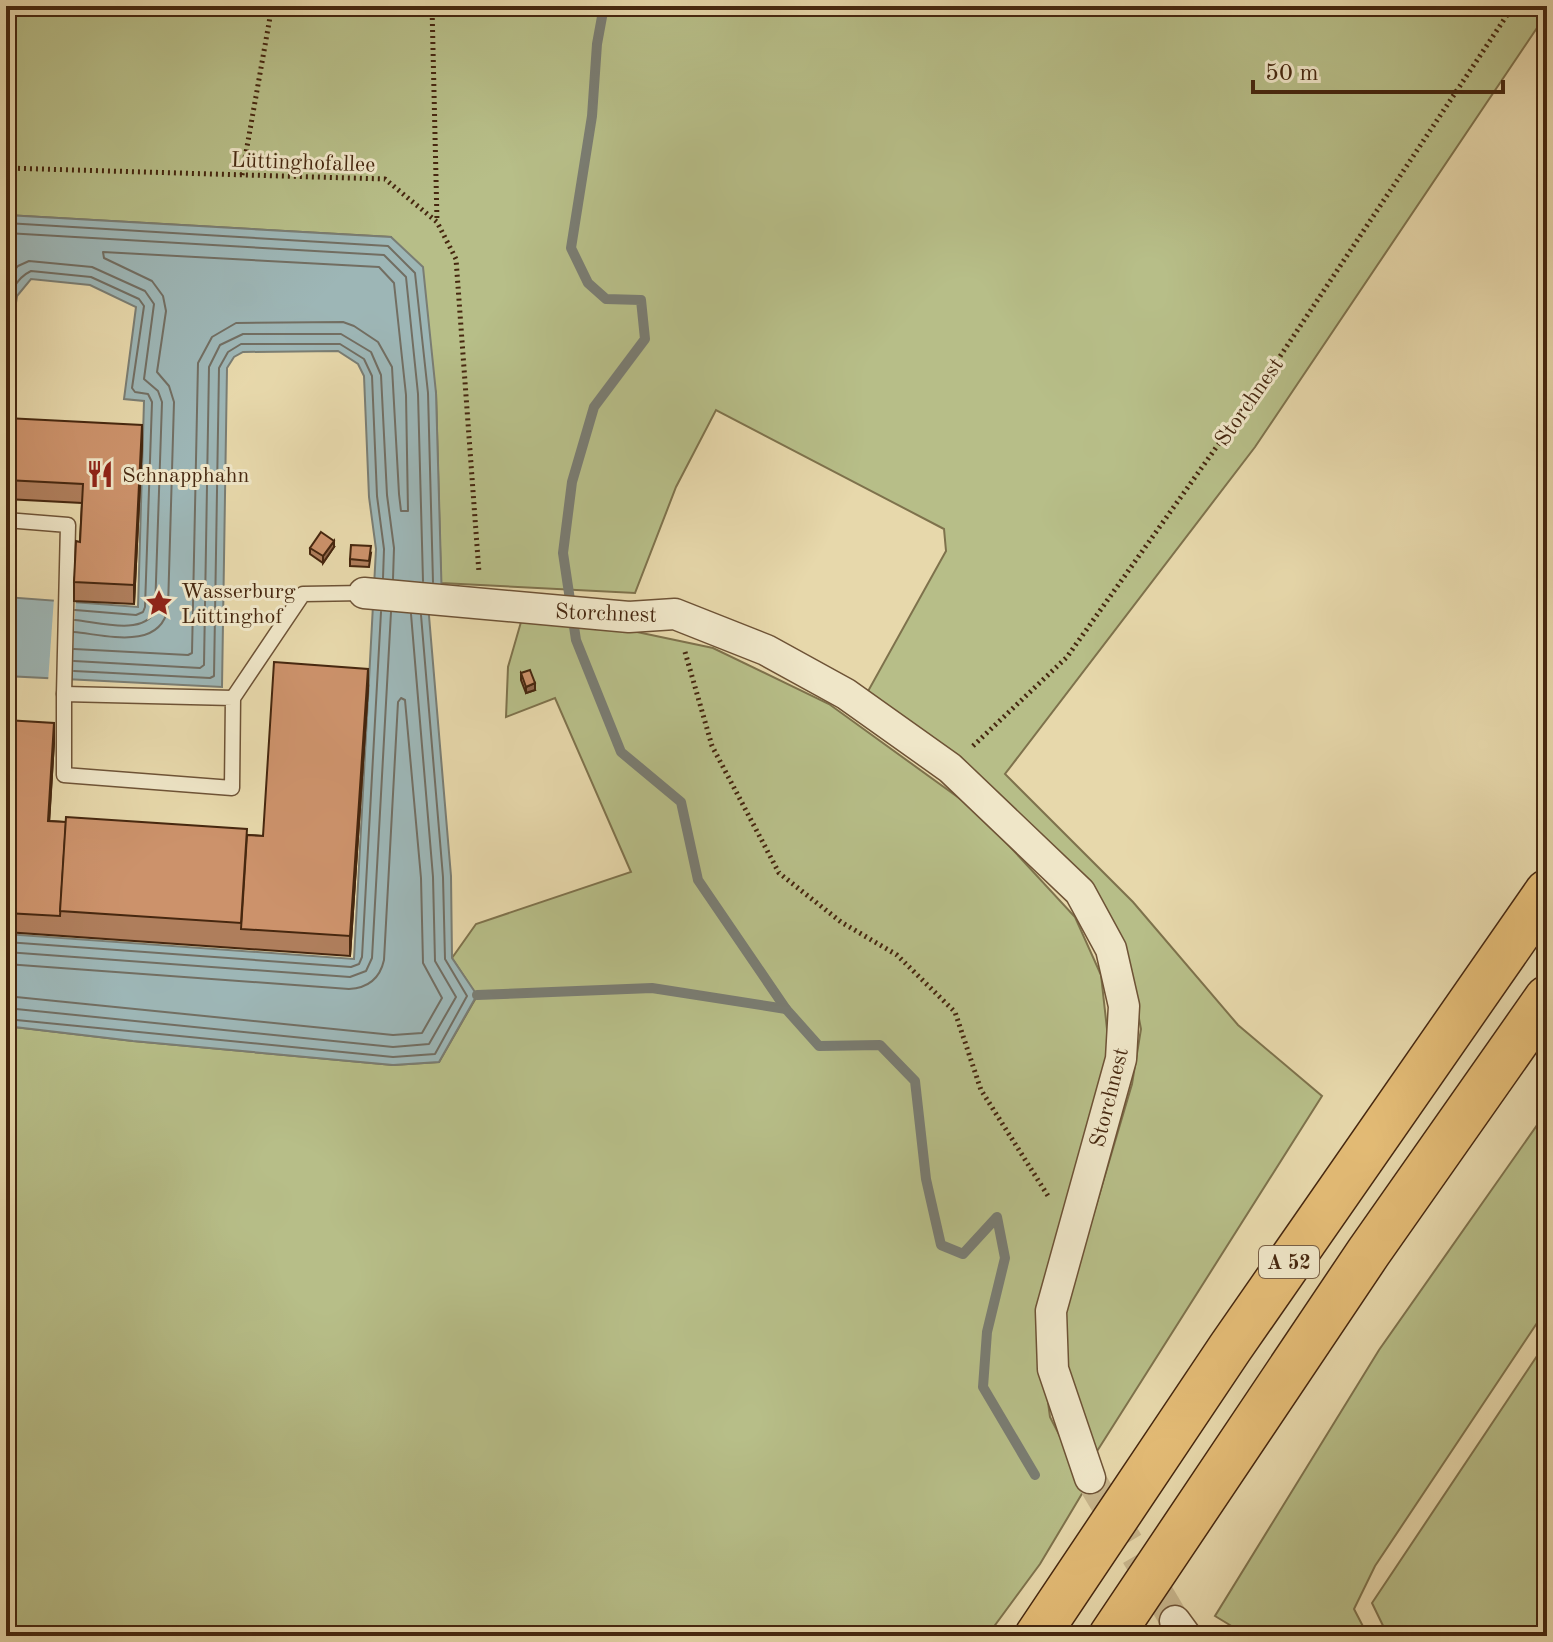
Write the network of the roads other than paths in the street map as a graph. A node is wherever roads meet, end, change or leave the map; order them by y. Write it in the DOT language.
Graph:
graph roads {
  1 [pos="6,520"];
  2 [pos="364,593"];
  3 [pos="64,691"];
  4 [pos="233,698"];
  5 [pos="1547,892"];
  6 [pos="1547,998"];
  7 [pos="1090,1478"];
  8 [pos="1037,1636"];
  9 [pos="1111,1636"];
  1 -- 3 [label="lane"];
  2 -- 4 [label="lane"];
  2 -- 7 [label="street, Storchnest"];
  3 -- 4 [label="lane"];
  3 -- 4 [label="lane"];
  5 -- 8 [label="highway, A 52"];
  6 -- 9 [label="highway, A 52"];
}
